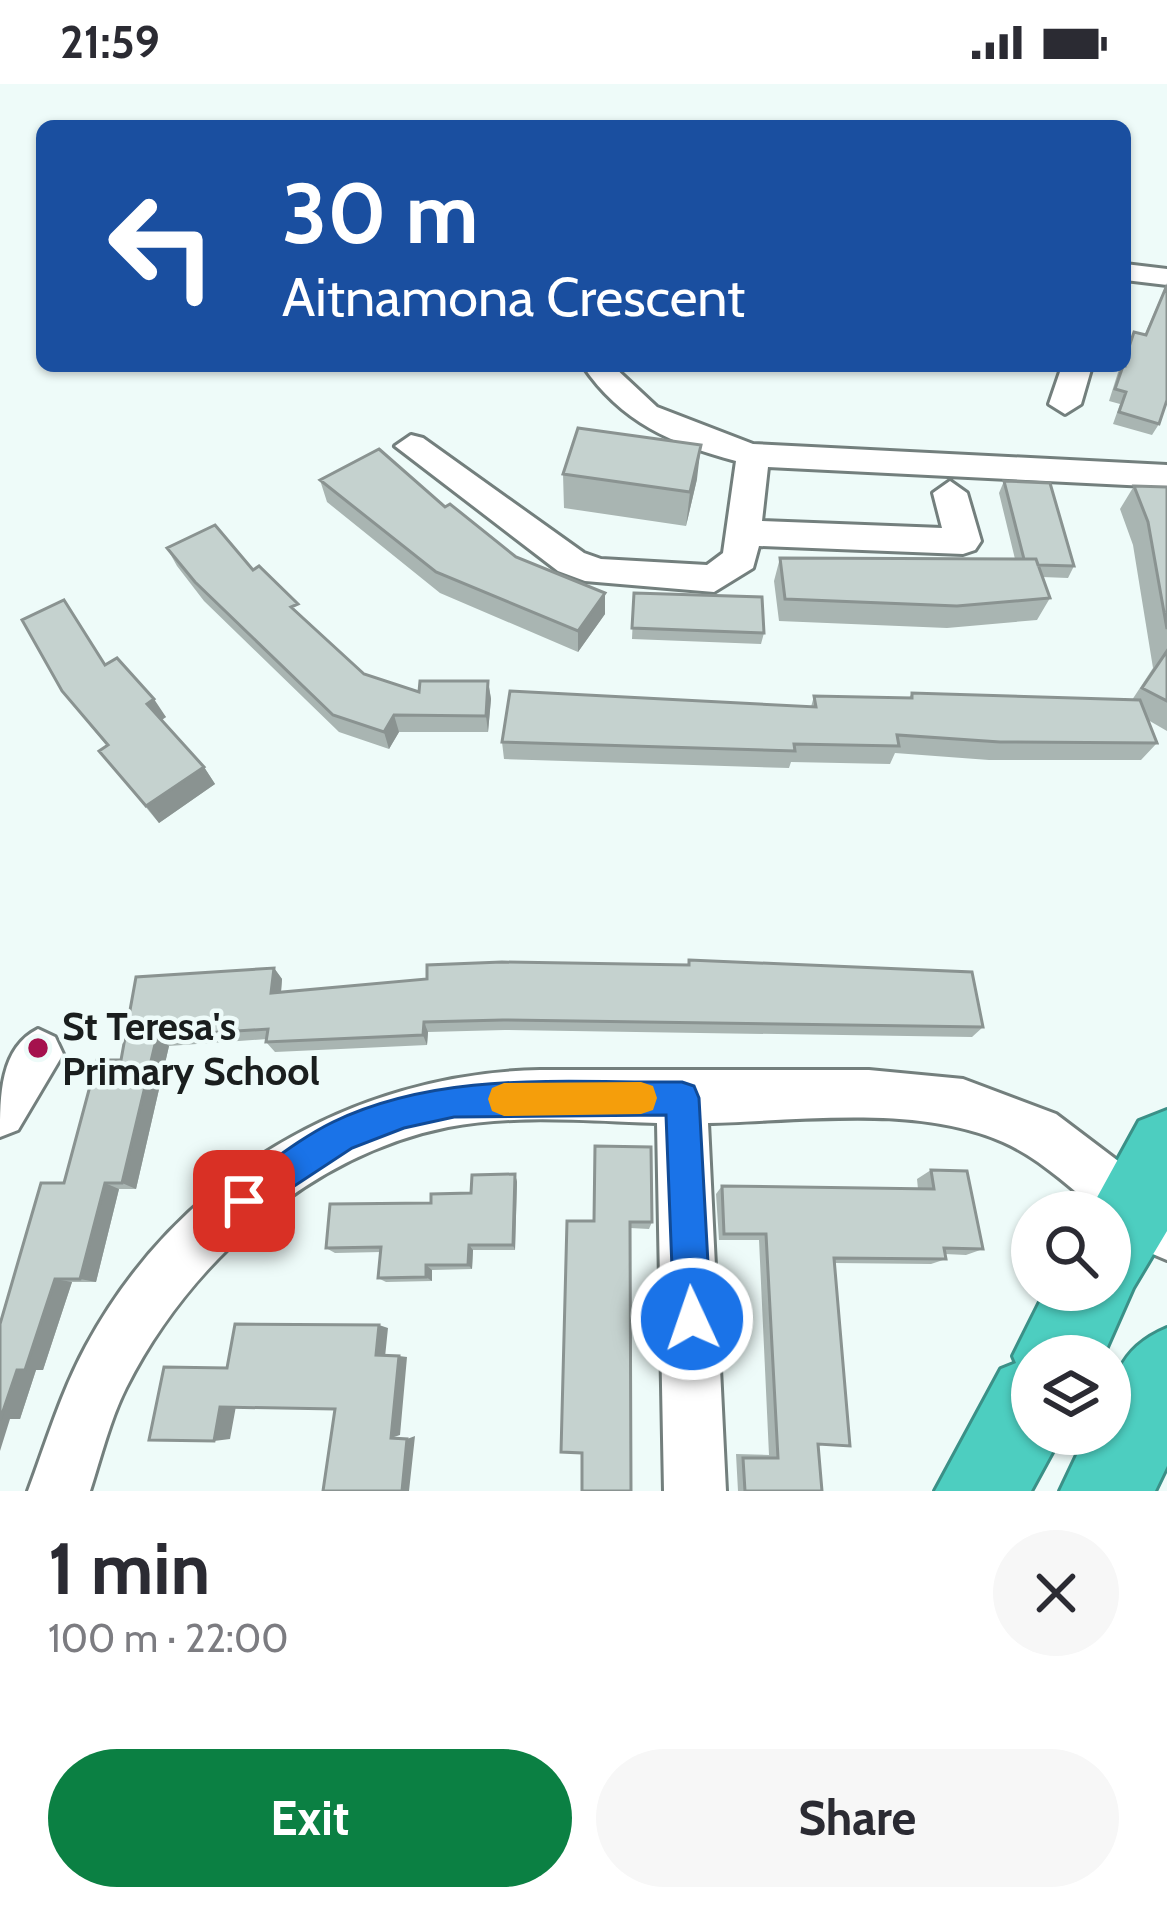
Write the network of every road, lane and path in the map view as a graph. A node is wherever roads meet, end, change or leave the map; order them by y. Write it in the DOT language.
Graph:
graph roads {
  1 [pos="1131,273"];
  2 [pos="1167,277"];
  3 [pos="601,372"];
  4 [pos="1075,372"];
  5 [pos="1064,404"];
  6 [pos="412,446"];
  7 [pos="753,455"];
  8 [pos="1167,476"];
  9 [pos="950,493"];
  10 [pos="746,533"];
  11 [pos="38,1054"];
  12 [pos="682,1098"];
  13 [pos="0,1112"];
  14 [pos="1145,1211"];
  15 [pos="1167,1372"];
  16 [pos="1011,1437"];
  17 [pos="59,1491"];
  18 [pos="695,1491"];
  19 [pos="981,1491"];
  20 [pos="1106,1491"];
  1 -- 2 [label="street"];
  3 -- 7 [label="street"];
  4 -- 5 [label="street"];
  6 -- 10 [label="street"];
  7 -- 8 [label="street"];
  7 -- 10 [label="street"];
  9 -- 10 [label="street"];
  11 -- 13 [label="street"];
  12 -- 14 [label="street"];
  12 -- 17 [label="street"];
  12 -- 18 [label="street"];
  15 -- 20 [label="highway"];
  16 -- 19 [label="highway"];
}
